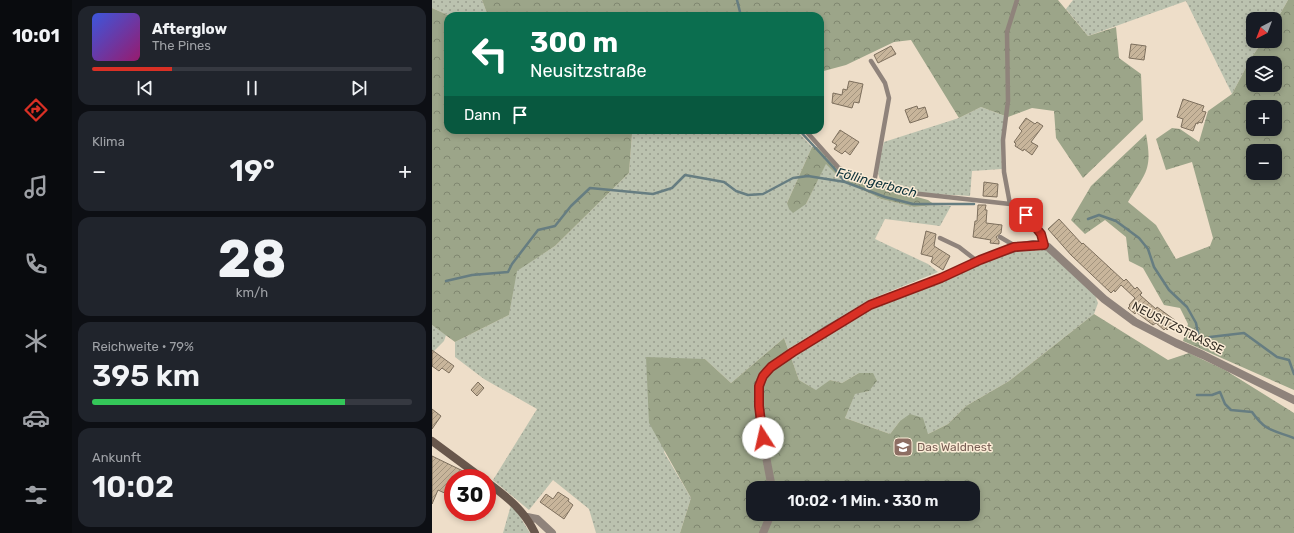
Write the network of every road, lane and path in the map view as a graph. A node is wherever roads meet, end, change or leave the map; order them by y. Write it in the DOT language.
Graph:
graph roads {
  1 [pos="1017,0"];
  2 [pos="871,61"];
  3 [pos="809,134"];
  4 [pos="874,183"];
  5 [pos="1010,204"];
  6 [pos="1000,237"];
  7 [pos="940,238"];
  8 [pos="1044,245"];
  9 [pos="1017,247"];
  10 [pos="977,261"];
  11 [pos="1294,400"];
  12 [pos="432,440"];
  13 [pos="470,469"];
  14 [pos="771,481"];
  15 [pos="496,489"];
  16 [pos="527,517"];
  17 [pos="768,521"];
  18 [pos="535,533"];
  19 [pos="552,533"];
  20 [pos="763,533"];
  1 -- 5 [label="lane"];
  2 -- 4 [label="lane"];
  3 -- 4 [label="lane, NEUSITZSTRASSE"];
  4 -- 5 [label="lane, NEUSITZSTRASSE"];
  5 -- 8 [label="lane, NEUSITZSTRASSE"];
  6 -- 9 [label="lane"];
  7 -- 10 [label="lane"];
  8 -- 9 [label="street"];
  8 -- 11 [label="street, NEUSITZSTRASSE"];
  9 -- 10 [label="street"];
  10 -- 14 [label="street"];
  12 -- 13 [label="street"];
  15 -- 16 [label="street"];
  16 -- 18 [label="street"];
  16 -- 19 [label="street"];
  17 -- 20 [label="street"];
}
